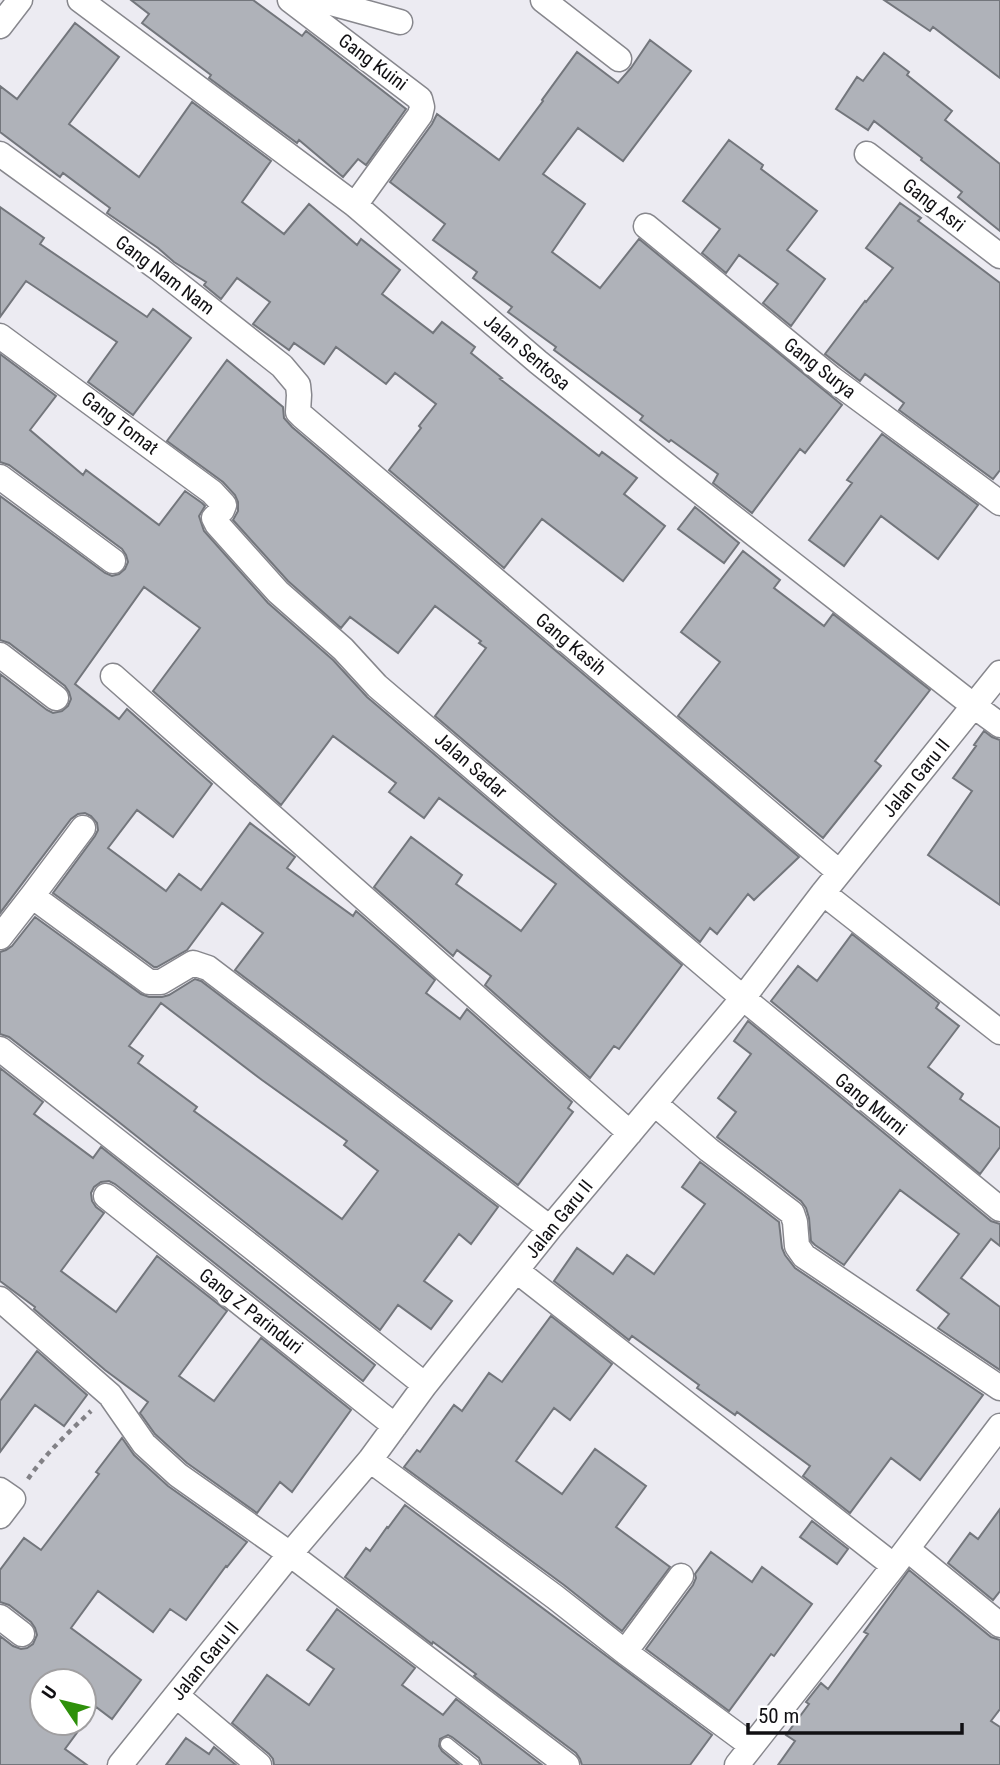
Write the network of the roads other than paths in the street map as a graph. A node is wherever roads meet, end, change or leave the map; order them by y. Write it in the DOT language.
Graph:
graph roads {
  1 [pos="20,0"];
  2 [pos="80,0"];
  3 [pos="290,0"];
  4 [pos="320,0"];
  5 [pos="543,0"];
  6 [pos="400,22"];
  7 [pos="0,26"];
  8 [pos="619,59"];
  9 [pos="0,154"];
  10 [pos="867,154"];
  11 [pos="355,205"];
  12 [pos="646,226"];
  13 [pos="1000,257"];
  14 [pos="0,336"];
  15 [pos="302,416"];
  16 [pos="0,477"];
  17 [pos="1000,503"];
  18 [pos="214,518"];
  19 [pos="113,561"];
  20 [pos="0,655"];
  21 [pos="1000,673"];
  22 [pos="113,676"];
  23 [pos="56,698"];
  24 [pos="974,706"];
  25 [pos="1000,725"];
  26 [pos="83,828"];
  27 [pos="839,872"];
  28 [pos="823,893"];
  29 [pos="32,896"];
  30 [pos="0,936"];
  31 [pos="743,998"];
  32 [pos="1000,1032"];
  33 [pos="0,1049"];
  34 [pos="655,1104"];
  35 [pos="630,1133"];
  36 [pos="106,1196"];
  37 [pos="1000,1209"];
  38 [pos="550,1228"];
  39 [pos="517,1271"];
  40 [pos="0,1299"];
  41 [pos="425,1385"];
  42 [pos="1000,1388"];
  43 [pos="396,1426"];
  44 [pos="1000,1426"];
  45 [pos="369,1460"];
  46 [pos="290,1554"];
  47 [pos="900,1557"];
  48 [pos="681,1576"];
  49 [pos="0,1617"];
  50 [pos="1000,1625"];
  51 [pos="22,1634"];
  52 [pos="625,1652"];
  53 [pos="177,1696"];
  54 [pos="447,1744"];
  55 [pos="744,1756"];
  56 [pos="120,1765"];
  57 [pos="259,1765"];
  58 [pos="473,1765"];
  59 [pos="567,1765"];
  1 -- 7 [label="street"];
  2 -- 11 [label="street, Jalan Sentosa"];
  3 -- 11 [label="street, Gang Kuini"];
  4 -- 6 [label="street"];
  5 -- 8 [label="street"];
  9 -- 15 [label="street, Gang Nam Nam"];
  10 -- 13 [label="street, Gang Asri"];
  11 -- 24 [label="street, Jalan Sentosa"];
  12 -- 17 [label="street, Gang Surya"];
  14 -- 18 [label="street, Gang Tomat"];
  15 -- 27 [label="street, Gang Kasih"];
  16 -- 19 [label="street"];
  18 -- 31 [label="street, Jalan Sadar"];
  20 -- 23 [label="street"];
  21 -- 24 [label="street, Jalan Garu II"];
  22 -- 35 [label="street"];
  24 -- 25 [label="street, Jalan Sentosa"];
  24 -- 27 [label="street, Jalan Garu II"];
  26 -- 29 [label="street"];
  27 -- 28 [label="street, Jalan Garu II"];
  28 -- 31 [label="street, Jalan Garu II"];
  28 -- 32 [label="street"];
  29 -- 30 [label="street"];
  29 -- 38 [label="street"];
  31 -- 34 [label="street, Jalan Garu II"];
  31 -- 37 [label="street, Gang Murni"];
  33 -- 41 [label="street"];
  34 -- 35 [label="street, Jalan Garu II"];
  34 -- 42 [label="street"];
  35 -- 38 [label="street, Jalan Garu II"];
  36 -- 43 [label="street, Gang Z Parinduri"];
  38 -- 39 [label="street, Jalan Garu II"];
  39 -- 41 [label="street, Jalan Garu II"];
  39 -- 47 [label="street"];
  40 -- 46 [label="street"];
  41 -- 43 [label="street, Jalan Garu II"];
  43 -- 45 [label="street, Jalan Garu II"];
  44 -- 47 [label="street"];
  45 -- 46 [label="street, Jalan Garu II"];
  45 -- 52 [label="street"];
  46 -- 53 [label="street, Jalan Garu II"];
  46 -- 59 [label="street"];
  47 -- 50 [label="street"];
  47 -- 55 [label="street"];
  48 -- 52 [label="street"];
  49 -- 51 [label="street"];
  52 -- 55 [label="street"];
  53 -- 56 [label="street, Jalan Garu II"];
  53 -- 57 [label="street"];
  54 -- 58 [label="lane"];
}
